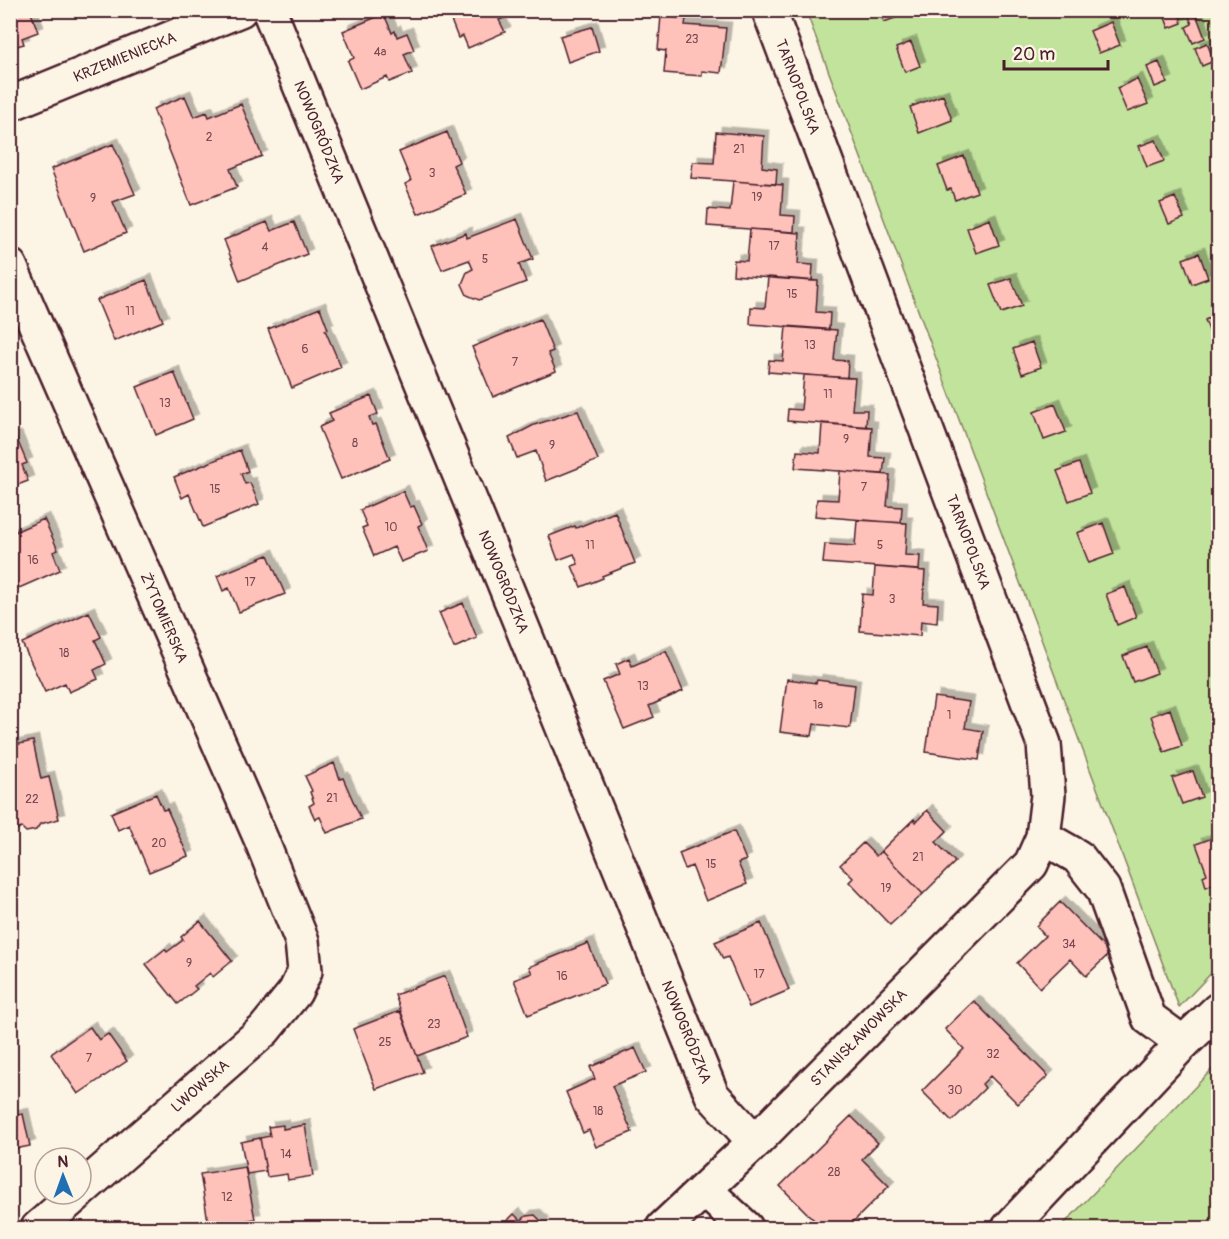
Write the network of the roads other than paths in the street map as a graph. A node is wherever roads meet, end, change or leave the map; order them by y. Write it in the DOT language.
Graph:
graph roads {
  1 [pos="240,10"];
  2 [pos="269,10"];
  3 [pos="769,10"];
  4 [pos="10,104"];
  5 [pos="10,267"];
  6 [pos="1043,837"];
  7 [pos="305,971"];
  8 [pos="1218,1010"];
  9 [pos="1183,1043"];
  10 [pos="755,1142"];
  11 [pos="93,1180"];
  12 [pos="705,1190"];
  13 [pos="63,1206"];
  14 [pos="38,1228"];
  15 [pos="663,1228"];
  16 [pos="746,1228"];
  17 [pos="1009,1228"];
  1 -- 4 [label="street, KRZEMIENIECKA"];
  2 -- 10 [label="street, NOWOGRÓDZKA"];
  3 -- 6 [label="street, TARNOPOLSKA"];
  5 -- 7 [label="street, ŻYTOMIERSKA"];
  6 -- 9 [label="street"];
  6 -- 10 [label="street, STANISŁAWOWSKA"];
  7 -- 11 [label="street, LWOWSKA"];
  8 -- 9 [label="street"];
  9 -- 17 [label="street"];
  10 -- 12 [label="street, STANISŁAWOWSKA"];
  12 -- 15 [label="street, STANISŁAWOWSKA"];
  12 -- 16 [label="street"];
  13 -- 14 [label="street"];
}
